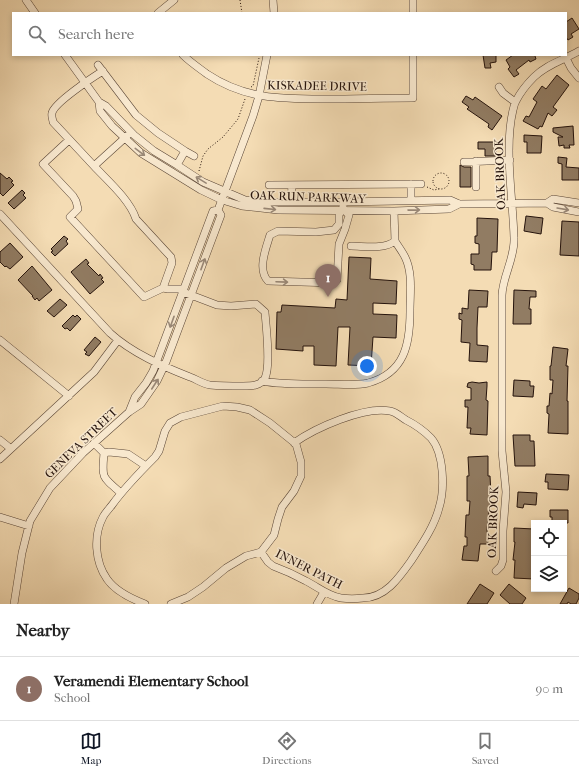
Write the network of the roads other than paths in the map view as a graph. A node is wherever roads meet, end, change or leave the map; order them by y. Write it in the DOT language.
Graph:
graph roads {
  1 [pos="26,0"];
  2 [pos="174,0"];
  3 [pos="274,0"];
  4 [pos="413,0"];
  5 [pos="34,12"];
  6 [pos="159,12"];
  7 [pos="274,12"];
  8 [pos="413,12"];
  9 [pos="579,51"];
  10 [pos="66,56"];
  11 [pos="184,56"];
  12 [pos="267,56"];
  13 [pos="413,56"];
  14 [pos="566,58"];
  15 [pos="98,65"];
  16 [pos="103,71"];
  17 [pos="579,78"];
  18 [pos="85,82"];
  19 [pos="499,87"];
  20 [pos="259,96"];
  21 [pos="99,102"];
  22 [pos="515,102"];
  23 [pos="131,132"];
  24 [pos="124,139"];
  25 [pos="69,140"];
  26 [pos="185,151"];
  27 [pos="194,156"];
  28 [pos="510,160"];
  29 [pos="476,161"];
  30 [pos="464,162"];
  31 [pos="177,164"];
  32 [pos="94,166"];
  33 [pos="411,184"];
  34 [pos="421,184"];
  35 [pos="269,185"];
  36 [pos="292,185"];
  37 [pos="476,187"];
  38 [pos="225,192"];
  39 [pos="222,200"];
  40 [pos="411,200"];
  41 [pos="291,202"];
  42 [pos="547,203"];
  43 [pos="579,203"];
  44 [pos="459,204"];
  45 [pos="512,204"];
  46 [pos="343,206"];
  47 [pos="218,210"];
  48 [pos="394,211"];
  49 [pos="579,212"];
  50 [pos="0,214"];
  51 [pos="395,241"];
  52 [pos="351,246"];
  53 [pos="166,289"];
  54 [pos="182,293"];
  55 [pos="192,294"];
  56 [pos="0,340"];
  57 [pos="118,340"];
  58 [pos="156,362"];
  59 [pos="164,366"];
  60 [pos="262,381"];
  61 [pos="69,396"];
  62 [pos="129,412"];
  63 [pos="0,440"];
  64 [pos="94,443"];
  65 [pos="294,443"];
  66 [pos="10,448"];
  67 [pos="104,453"];
  68 [pos="0,459"];
  69 [pos="146,466"];
  70 [pos="121,493"];
  71 [pos="0,517"];
  72 [pos="28,526"];
  73 [pos="261,552"];
  74 [pos="496,571"];
  75 [pos="324,592"];
  76 [pos="14,604"];
  77 [pos="145,604"];
  78 [pos="171,604"];
  79 [pos="317,604"];
  1 -- 5 [label="street"];
  2 -- 6 [label="street"];
  3 -- 7 [label="street"];
  4 -- 8 [label="street"];
  9 -- 14 [label="street, OAK BROOK"];
  10 -- 18 [label="street, OAK RUN PARKWAY"];
  11 -- 20 [label="street, KISKADEE DRIVE"];
  12 -- 20 [label="street, GENEVA STREET"];
  13 -- 20 [label="street, KISKADEE DRIVE"];
  14 -- 17 [label="street"];
  14 -- 22 [label="street, OAK BROOK"];
  15 -- 16 [label="street"];
  16 -- 18 [label="street"];
  16 -- 26 [label="street"];
  18 -- 21 [label="street, OAK RUN PARKWAY"];
  18 -- 25 [label="street"];
  19 -- 22 [label="street"];
  20 -- 38 [label="street, GENEVA STREET"];
  21 -- 23 [label="street, OAK RUN PARKWAY"];
  21 -- 24 [label="street, OAK RUN PARKWAY"];
  22 -- 28 [label="street, OAK BROOK"];
  23 -- 24 [label="street"];
  23 -- 31 [label="street, OAK RUN PARKWAY"];
  24 -- 32 [label="street"];
  24 -- 39 [label="street, OAK RUN PARKWAY, one-way"];
  25 -- 32 [label="street"];
  25 -- 53 [label="street"];
  26 -- 27 [label="street"];
  26 -- 31 [label="street"];
  28 -- 29 [label="street"];
  28 -- 45 [label="street, OAK BROOK"];
  29 -- 30 [label="street"];
  29 -- 37 [label="street"];
  38 -- 31 [label="street, OAK RUN PARKWAY, one-way"];
  32 -- 53 [label="street"];
  33 -- 34 [label="street"];
  33 -- 36 [label="street"];
  33 -- 40 [label="street"];
  35 -- 36 [label="street"];
  36 -- 41 [label="street"];
  38 -- 39 [label="street, GENEVA STREET"];
  38 -- 41 [label="street, OAK RUN PARKWAY"];
  39 -- 46 [label="street, OAK RUN PARKWAY, one-way"];
  39 -- 47 [label="street, GENEVA STREET"];
  40 -- 44 [label="street, OAK RUN PARKWAY"];
  40 -- 46 [label="street, OAK RUN PARKWAY"];
  41 -- 46 [label="street, OAK RUN PARKWAY"];
  42 -- 43 [label="street, OAK RUN PARKWAY"];
  42 -- 45 [label="street, OAK RUN PARKWAY"];
  42 -- 49 [label="street, OAK RUN PARKWAY, one-way"];
  44 -- 45 [label="street, OAK RUN PARKWAY"];
  48 -- 44 [label="street, OAK RUN PARKWAY, one-way"];
  45 -- 74 [label="street, OAK BROOK"];
  46 -- 46 [label="street, one-way"];
  46 -- 48 [label="street, OAK RUN PARKWAY"];
  47 -- 54 [label="street, GENEVA STREET"];
  55 -- 47 [label="street, GENEVA STREET, one-way"];
  48 -- 51 [label="street"];
  50 -- 57 [label="street"];
  51 -- 52 [label="street"];
  51 -- 60 [label="street"];
  53 -- 54 [label="street"];
  53 -- 54 [label="street"];
  54 -- 55 [label="street"];
  54 -- 58 [label="street, GENEVA STREET, one-way"];
  55 -- 59 [label="street, GENEVA STREET"];
  55 -- 60 [label="street"];
  56 -- 61 [label="street"];
  57 -- 58 [label="street"];
  57 -- 61 [label="street"];
  58 -- 59 [label="street"];
  58 -- 62 [label="street, GENEVA STREET"];
  59 -- 60 [label="street"];
  62 -- 59 [label="street, GENEVA STREET, one-way"];
  61 -- 66 [label="street"];
  62 -- 64 [label="street, GENEVA STREET"];
  63 -- 66 [label="street"];
  64 -- 67 [label="street"];
  64 -- 72 [label="street, GENEVA STREET"];
  65 -- 69 [label="street"];
  65 -- 73 [label="street"];
  65 -- 75 [label="street, INNER PATH"];
  66 -- 68 [label="street"];
  67 -- 69 [label="street"];
  67 -- 70 [label="street"];
  69 -- 70 [label="street"];
  70 -- 77 [label="street"];
  71 -- 72 [label="street"];
  72 -- 76 [label="street, GENEVA STREET"];
  73 -- 75 [label="street, INNER PATH"];
  73 -- 78 [label="street"];
  75 -- 79 [label="street"];
}
